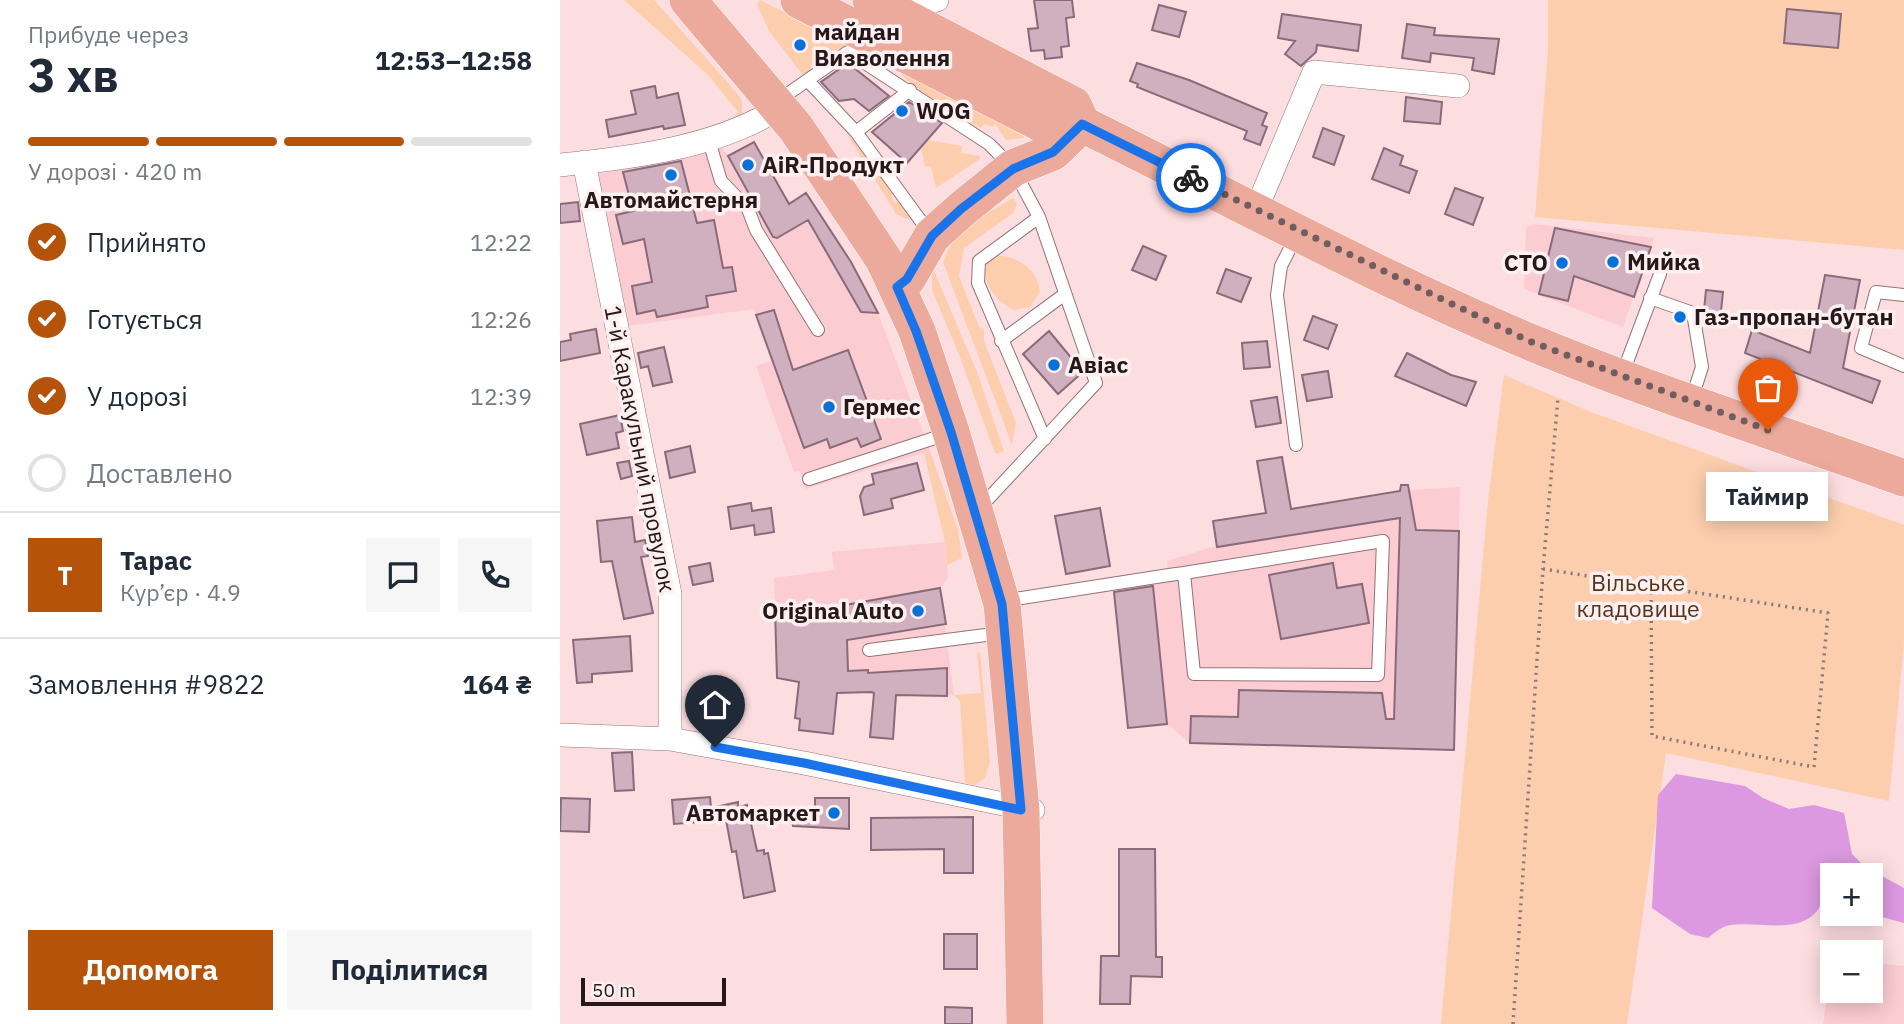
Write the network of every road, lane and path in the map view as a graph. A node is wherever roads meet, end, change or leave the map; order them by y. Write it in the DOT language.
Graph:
graph roads {
  1 [pos="688,0"];
  2 [pos="709,0"];
  3 [pos="799,0"];
  4 [pos="937,0"];
  5 [pos="882,6"];
  6 [pos="1458,86"];
  7 [pos="910,90"];
  8 [pos="793,94"];
  9 [pos="1082,124"];
  10 [pos="856,132"];
  11 [pos="709,141"];
  12 [pos="584,162"];
  13 [pos="560,165"];
  14 [pos="1013,169"];
  15 [pos="1256,211"];
  16 [pos="1039,217"];
  17 [pos="1299,231"];
  18 [pos="932,236"];
  19 [pos="1660,274"];
  20 [pos="902,283"];
  21 [pos="1065,294"];
  22 [pos="1904,295"];
  23 [pos="1650,298"];
  24 [pos="818,330"];
  25 [pos="1001,341"];
  26 [pos="1904,366"];
  27 [pos="1621,377"];
  28 [pos="1558,398"];
  29 [pos="1691,403"];
  30 [pos="951,432"];
  31 [pos="1045,439"];
  32 [pos="1296,445"];
  33 [pos="1900,473"];
  34 [pos="808,479"];
  35 [pos="980,499"];
  36 [pos="1543,569"];
  37 [pos="1184,573"];
  38 [pos="1651,586"];
  39 [pos="1010,616"];
  40 [pos="869,650"];
  41 [pos="560,735"];
  42 [pos="670,739"];
  43 [pos="1028,810"];
  44 [pos="1025,1024"];
  45 [pos="1037,1024"];
  46 [pos="1513,1024"];
  1 -- 8 [label="main road"];
  2 -- 8 [label="main road"];
  3 -- 9 [label="main road"];
  4 -- 5 [label="street"];
  5 -- 9 [label="main road"];
  6 -- 15 [label="street"];
  7 -- 8 [label="lane"];
  7 -- 10 [label="lane"];
  7 -- 14 [label="lane"];
  8 -- 10 [label="lane"];
  8 -- 11 [label="street"];
  8 -- 20 [label="main road"];
  9 -- 14 [label="main road"];
  9 -- 15 [label="main road"];
  10 -- 18 [label="lane"];
  11 -- 12 [label="street"];
  11 -- 24 [label="lane"];
  12 -- 13 [label="street"];
  12 -- 42 [label="street, 1-й Каракульний провулок"];
  14 -- 16 [label="lane"];
  14 -- 18 [label="main road"];
  15 -- 17 [label="main road"];
  16 -- 21 [label="lane"];
  16 -- 25 [label="lane"];
  17 -- 27 [label="main road"];
  17 -- 32 [label="lane"];
  18 -- 20 [label="main road"];
  19 -- 23 [label="lane"];
  20 -- 30 [label="main road"];
  20 -- 35 [label="main road"];
  21 -- 25 [label="lane"];
  21 -- 31 [label="lane"];
  22 -- 26 [label="lane"];
  23 -- 27 [label="lane"];
  23 -- 29 [label="lane"];
  25 -- 31 [label="lane"];
  27 -- 29 [label="main road"];
  28 -- 36 [label="path"];
  29 -- 33 [label="main road"];
  30 -- 34 [label="lane"];
  30 -- 35 [label="main road"];
  31 -- 35 [label="lane"];
  35 -- 39 [label="main road"];
  36 -- 38 [label="path"];
  36 -- 46 [label="path"];
  37 -- 37 [label="lane"];
  37 -- 39 [label="lane"];
  38 -- 38 [label="path"];
  39 -- 40 [label="lane"];
  39 -- 43 [label="main road"];
  41 -- 42 [label="street"];
  42 -- 43 [label="street"];
  43 -- 44 [label="main road"];
  43 -- 45 [label="main road"];
}
